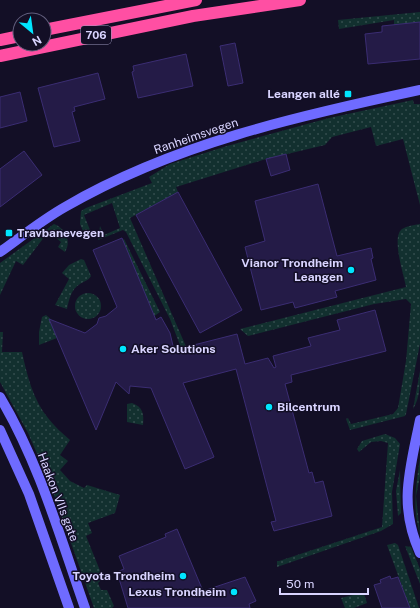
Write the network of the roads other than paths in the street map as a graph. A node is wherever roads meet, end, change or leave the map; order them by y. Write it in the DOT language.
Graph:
graph roads {
  1 [pos="196,0"];
  2 [pos="300,0"];
  3 [pos="52,28"];
  4 [pos="12,38"];
  5 [pos="0,40"];
  6 [pos="0,56"];
  7 [pos="420,90"];
  8 [pos="0,252"];
  9 [pos="0,397"];
  10 [pos="420,420"];
  11 [pos="0,430"];
  12 [pos="420,553"];
  13 [pos="69,608"];
  14 [pos="85,608"];
  1 -- 3 [label="highway, 706"];
  2 -- 6 [label="highway, 706"];
  4 -- 5 [label="highway"];
  7 -- 8 [label="street, Ranheimsvegen"];
  9 -- 14 [label="street, Haakon VIIs gate"];
  10 -- 12 [label="street"];
  11 -- 13 [label="street"];
}
